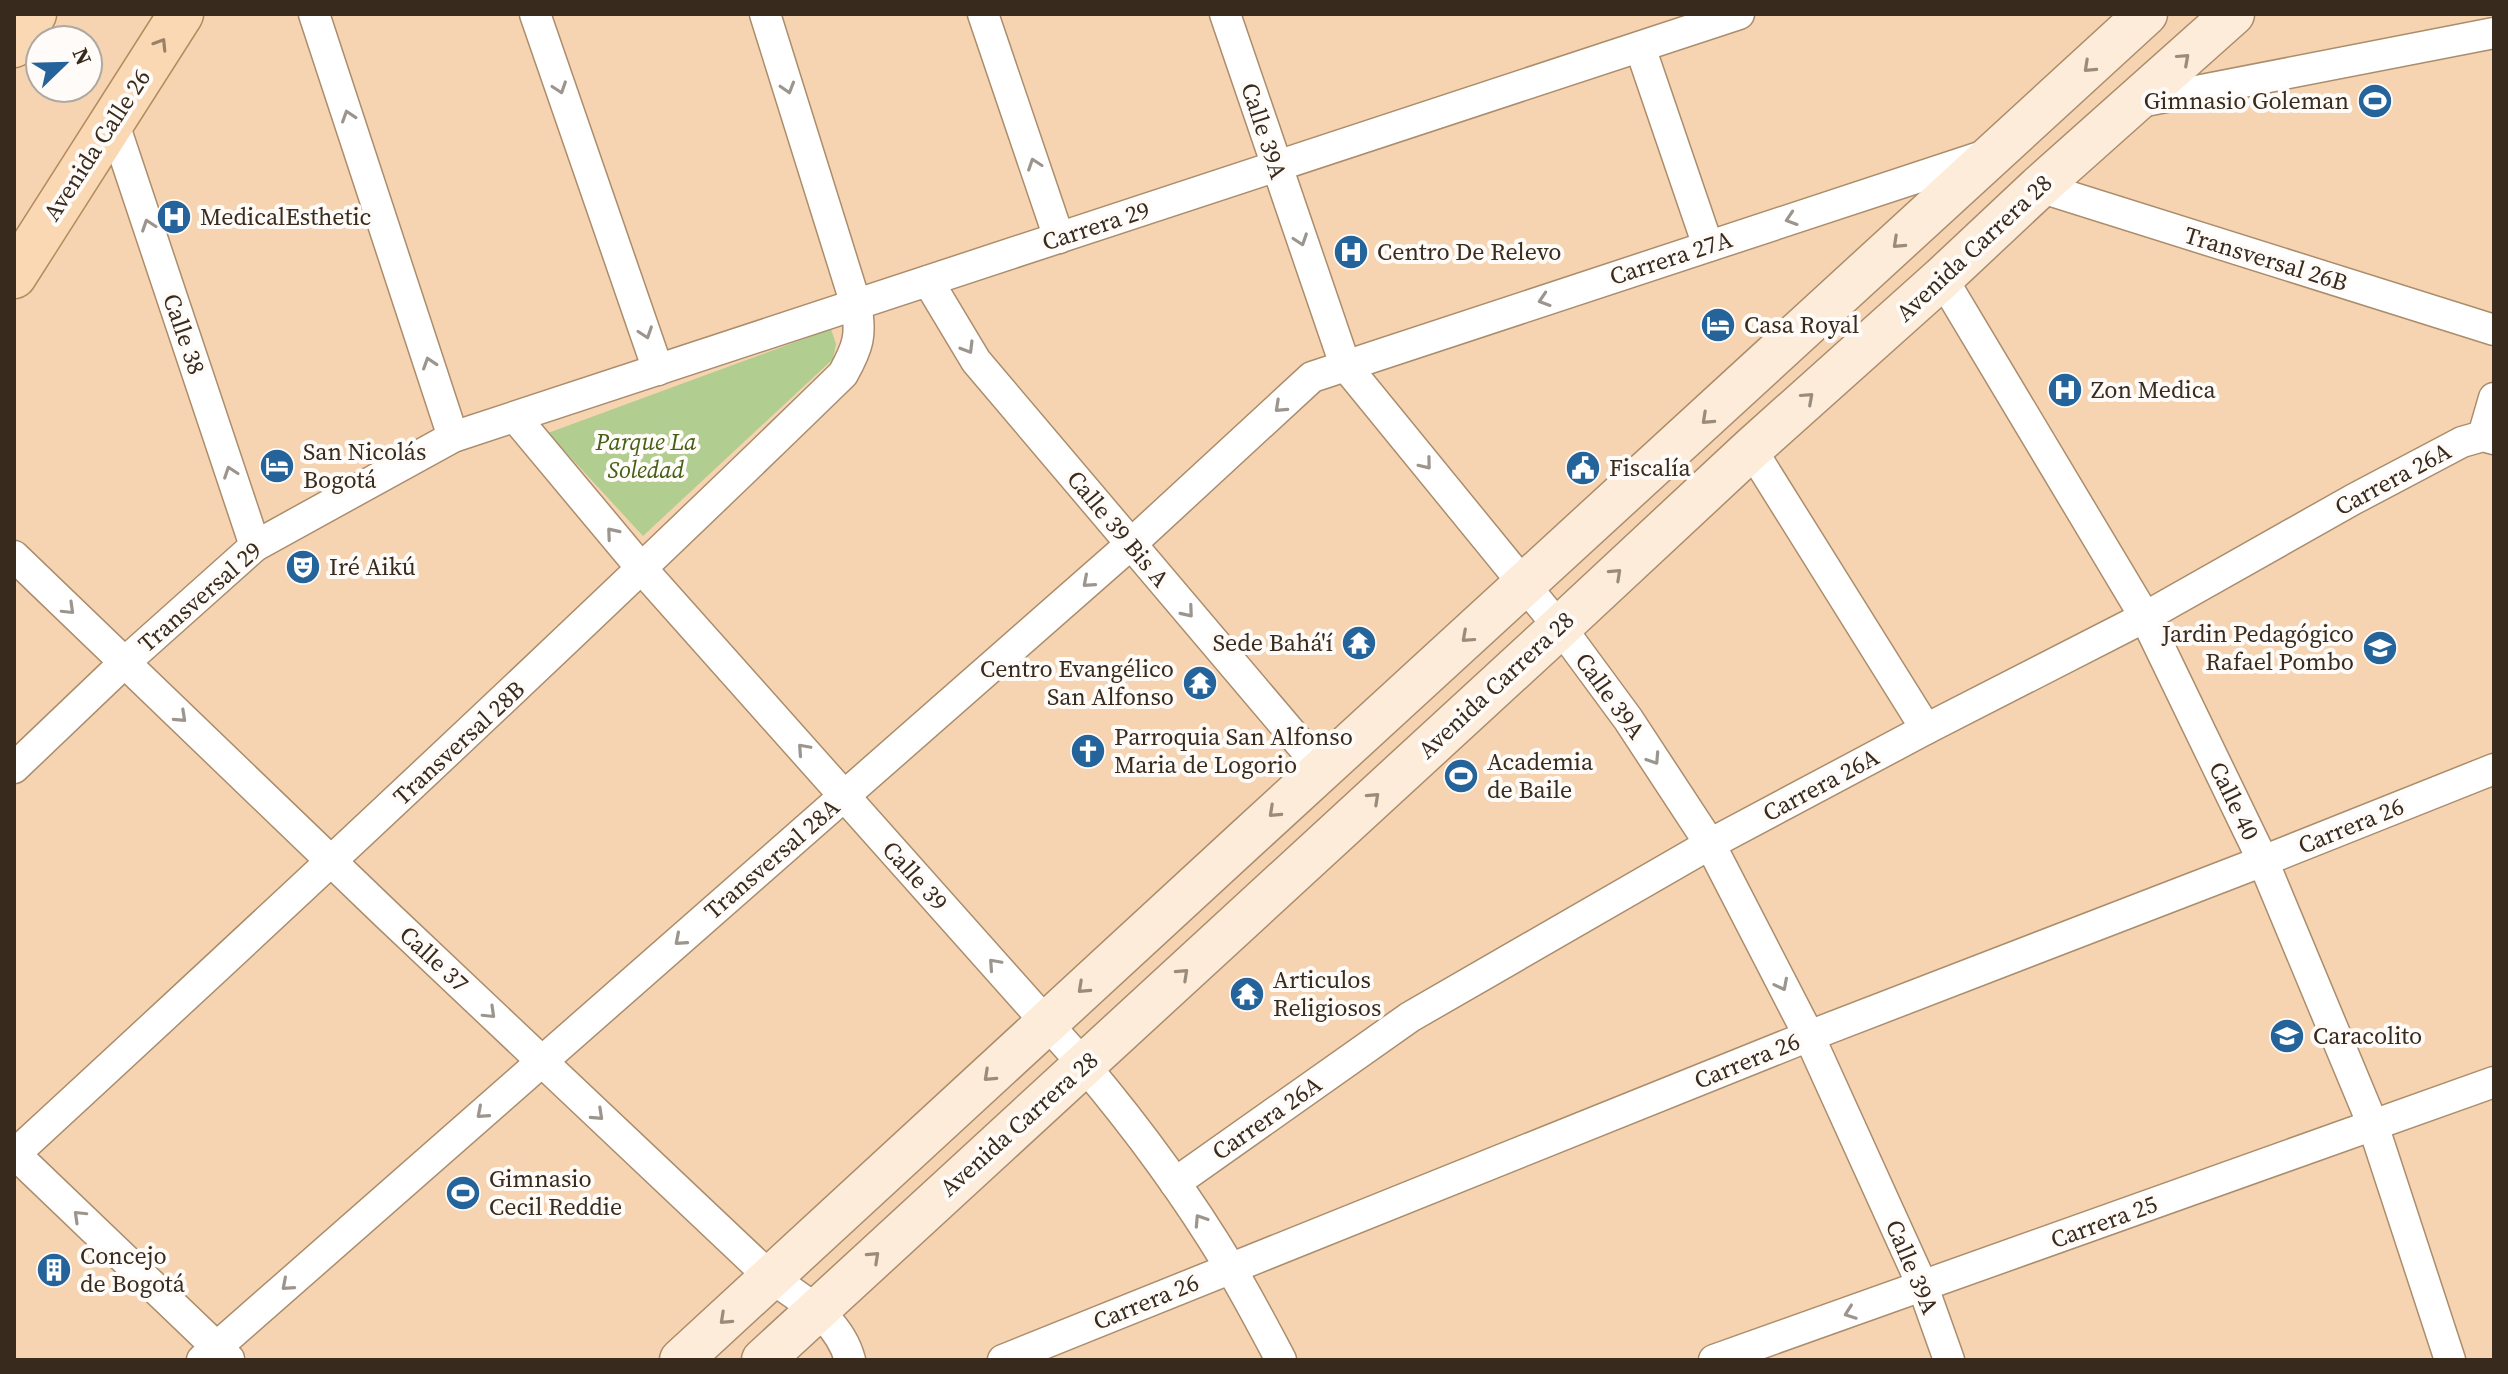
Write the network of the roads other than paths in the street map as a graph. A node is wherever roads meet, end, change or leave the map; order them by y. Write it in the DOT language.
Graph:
graph roads {
  1 [pos="34,14"];
  2 [pos="181,14"];
  3 [pos="314,14"];
  4 [pos="535,14"];
  5 [pos="765,14"];
  6 [pos="983,14"];
  7 [pos="1225,14"];
  8 [pos="1739,14"];
  9 [pos="2146,14"];
  10 [pos="2233,14"];
  11 [pos="2494,33"];
  12 [pos="14,45"];
  13 [pos="1640,47"];
  14 [pos="2135,103"];
  15 [pos="113,121"];
  16 [pos="1998,151"];
  17 [pos="1275,167"];
  18 [pos="2039,187"];
  19 [pos="1059,238"];
  20 [pos="1708,246"];
  21 [pos="14,276"];
  22 [pos="1942,278"];
  23 [pos="928,281"];
  24 [pos="856,305"];
  25 [pos="2494,330"];
  26 [pos="1345,365"];
  27 [pos="658,370"];
  28 [pos="2494,398"];
  29 [pos="515,417"];
  30 [pos="453,437"];
  31 [pos="2488,438"];
  32 [pos="1751,449"];
  33 [pos="1131,544"];
  34 [pos="255,546"];
  35 [pos="14,556"];
  36 [pos="642,569"];
  37 [pos="1525,586"];
  38 [pos="2145,617"];
  39 [pos="1560,627"];
  40 [pos="124,663"];
  41 [pos="1926,729"];
  42 [pos="14,768"];
  43 [pos="1321,768"];
  44 [pos="2494,769"];
  45 [pos="844,796"];
  46 [pos="1710,844"];
  47 [pos="333,861"];
  48 [pos="2263,861"];
  49 [pos="1046,1023"];
  50 [pos="1809,1036"];
  51 [pos="541,1061"];
  52 [pos="1084,1065"];
  53 [pos="2494,1082"];
  54 [pos="2373,1125"];
  55 [pos="15,1154"];
  56 [pos="1175,1183"];
  57 [pos="1230,1268"];
  58 [pos="770,1277"];
  59 [pos="1923,1287"];
  60 [pos="816,1310"];
  61 [pos="216,1356"];
  62 [pos="681,1360"];
  63 [pos="763,1360"];
  64 [pos="850,1360"];
  65 [pos="1003,1360"];
  66 [pos="1281,1360"];
  67 [pos="1714,1360"];
  68 [pos="1949,1360"];
  69 [pos="2450,1360"];
  1 -- 12 [label="main road"];
  15 -- 2 [label="main road, Avenida Calle 26, one-way"];
  30 -- 3 [label="street, one-way"];
  4 -- 27 [label="street, one-way"];
  5 -- 24 [label="street, one-way"];
  19 -- 6 [label="street, one-way"];
  7 -- 17 [label="street, Calle 39A"];
  8 -- 13 [label="street, Carrera 29"];
  9 -- 16 [label="main road, one-way"];
  14 -- 10 [label="main road, Avenida Carrera 28, one-way"];
  11 -- 14 [label="street"];
  13 -- 17 [label="street, Carrera 29"];
  13 -- 20 [label="street"];
  14 -- 18 [label="main road, Avenida Carrera 28"];
  15 -- 21 [label="main road, Avenida Calle 26"];
  34 -- 15 [label="street, Calle 38, one-way"];
  16 -- 20 [label="street, Carrera 27A, one-way"];
  16 -- 37 [label="main road, one-way"];
  17 -- 19 [label="street, Carrera 29"];
  17 -- 26 [label="street, Calle 39A, one-way"];
  18 -- 22 [label="main road, Avenida Carrera 28"];
  18 -- 25 [label="street, Transversal 26B"];
  19 -- 23 [label="street, Carrera 29"];
  20 -- 26 [label="street, Carrera 27A, one-way"];
  32 -- 22 [label="main road, Avenida Carrera 28, one-way"];
  22 -- 38 [label="street, Calle 40"];
  23 -- 24 [label="street, Carrera 29"];
  23 -- 33 [label="street, Calle 39 Bis A, one-way"];
  24 -- 27 [label="street, Carrera 29"];
  24 -- 36 [label="street, Transversal 28B"];
  26 -- 33 [label="street, Transversal 28A, one-way"];
  26 -- 37 [label="street, Calle 39A, one-way"];
  27 -- 29 [label="street, Carrera 29"];
  28 -- 31 [label="street"];
  29 -- 30 [label="street, Carrera 29"];
  36 -- 29 [label="street, Calle 39, one-way"];
  30 -- 34 [label="street, Transversal 29"];
  31 -- 38 [label="street, Carrera 26A"];
  39 -- 32 [label="main road, Avenida Carrera 28, one-way"];
  32 -- 41 [label="street"];
  33 -- 43 [label="street, Calle 39 Bis A, one-way"];
  33 -- 45 [label="street, Transversal 28A, one-way"];
  34 -- 40 [label="street, Transversal 29"];
  35 -- 40 [label="street, Calle 37, one-way"];
  45 -- 36 [label="street, Calle 39, one-way"];
  36 -- 47 [label="street, Transversal 28B"];
  37 -- 39 [label="street, Calle 39A"];
  37 -- 43 [label="main road, one-way"];
  38 -- 41 [label="street, Carrera 26A"];
  38 -- 48 [label="street, Calle 40"];
  39 -- 46 [label="street, Calle 39A, one-way"];
  52 -- 39 [label="main road, Avenida Carrera 28, one-way"];
  40 -- 42 [label="street, Transversal 29"];
  40 -- 47 [label="street, Calle 37, one-way"];
  41 -- 46 [label="street, Carrera 26A"];
  43 -- 49 [label="main road, one-way"];
  44 -- 48 [label="street, Carrera 26"];
  49 -- 45 [label="street, Calle 39, one-way"];
  45 -- 51 [label="street, Transversal 28A, one-way"];
  46 -- 50 [label="street, Calle 39A, one-way"];
  46 -- 56 [label="street, Carrera 26A"];
  47 -- 51 [label="street, Calle 37, one-way"];
  47 -- 55 [label="street, Transversal 28B"];
  48 -- 50 [label="street, Carrera 26"];
  48 -- 54 [label="street, Calle 40"];
  49 -- 52 [label="street, Calle 39"];
  49 -- 58 [label="main road, one-way"];
  50 -- 57 [label="street, Carrera 26"];
  50 -- 59 [label="street, Calle 39A"];
  51 -- 58 [label="street, Calle 37, one-way"];
  51 -- 61 [label="street, Transversal 28A, one-way"];
  52 -- 56 [label="street, Calle 39"];
  60 -- 52 [label="main road, Avenida Carrera 28, one-way"];
  53 -- 54 [label="street, Carrera 25"];
  54 -- 59 [label="street, Carrera 25"];
  54 -- 69 [label="street, Calle 40"];
  61 -- 55 [label="street, one-way"];
  57 -- 56 [label="street, Calle 39, one-way"];
  57 -- 65 [label="street, Carrera 26"];
  57 -- 66 [label="street, Calle 39"];
  58 -- 60 [label="street, Calle 37"];
  58 -- 62 [label="main road, one-way"];
  59 -- 67 [label="street, Carrera 25, one-way"];
  59 -- 68 [label="street, Calle 39A"];
  60 -- 63 [label="main road, Avenida Carrera 28"];
  60 -- 64 [label="street, Calle 37"];
}
